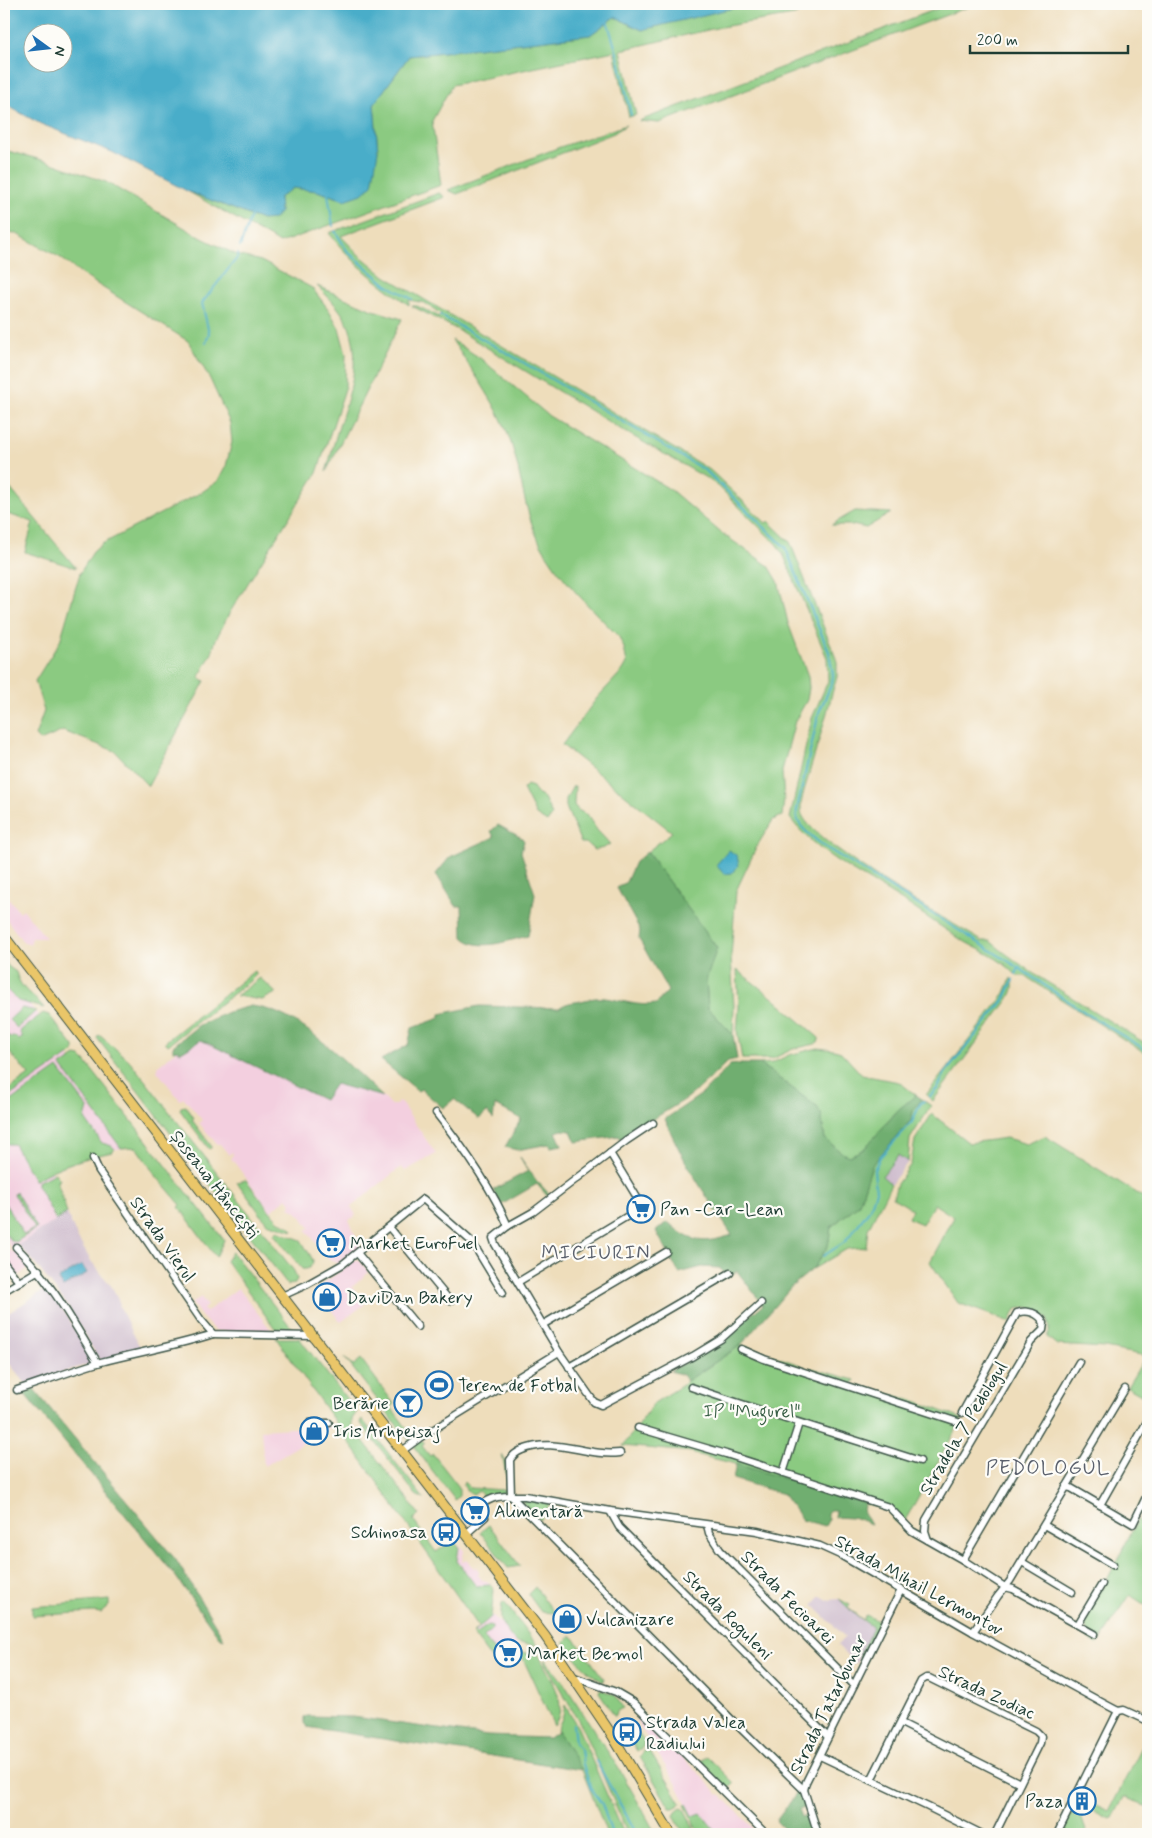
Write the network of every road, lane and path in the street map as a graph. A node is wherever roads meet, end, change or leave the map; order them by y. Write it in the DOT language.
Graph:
graph roads {
  1 [pos="4,936"];
  2 [pos="436,1113"];
  3 [pos="653,1123"];
  4 [pos="610,1153"];
  5 [pos="93,1158"];
  6 [pos="508,1226"];
  7 [pos="389,1227"];
  8 [pos="16,1246"];
  9 [pos="666,1252"];
  10 [pos="358,1254"];
  11 [pos="4,1263"];
  12 [pos="39,1270"];
  13 [pos="730,1273"];
  14 [pos="19,1282"];
  15 [pos="518,1282"];
  16 [pos="4,1291"];
  17 [pos="503,1293"];
  18 [pos="282,1296"];
  19 [pos="450,1300"];
  20 [pos="761,1304"];
  21 [pos="544,1324"];
  22 [pos="418,1327"];
  23 [pos="213,1334"];
  24 [pos="313,1336"];
  25 [pos="741,1349"];
  26 [pos="559,1352"];
  27 [pos="1078,1362"];
  28 [pos="98,1363"];
  29 [pos="570,1367"];
  30 [pos="691,1387"];
  31 [pos="1125,1388"];
  32 [pos="17,1390"];
  33 [pos="962,1413"];
  34 [pos="1148,1420"];
  35 [pos="329,1422"];
  36 [pos="958,1422"];
  37 [pos="310,1423"];
  38 [pos="799,1423"];
  39 [pos="638,1428"];
  40 [pos="402,1451"];
  41 [pos="620,1453"];
  42 [pos="920,1461"];
  43 [pos="783,1473"];
  44 [pos="1066,1487"];
  45 [pos="1148,1492"];
  46 [pos="511,1496"];
  47 [pos="1100,1505"];
  48 [pos="610,1511"];
  49 [pos="707,1525"];
  50 [pos="1044,1525"];
  51 [pos="466,1534"];
  52 [pos="928,1540"];
  53 [pos="963,1560"];
  54 [pos="1022,1562"];
  55 [pos="1113,1565"];
  56 [pos="1102,1584"];
  57 [pos="1005,1587"];
  58 [pos="901,1590"];
  59 [pos="1072,1592"];
  60 [pos="1078,1624"];
  61 [pos="973,1632"];
  62 [pos="1094,1634"];
  63 [pos="574,1677"];
  64 [pos="854,1685"];
  65 [pos="1118,1711"];
  66 [pos="1148,1721"];
  67 [pos="901,1723"];
  68 [pos="828,1737"];
  69 [pos="820,1756"];
  70 [pos="871,1780"];
  71 [pos="1020,1783"];
  72 [pos="804,1790"];
  73 [pos="670,1834"];
  74 [pos="766,1834"];
  75 [pos="818,1834"];
  76 [pos="982,1834"];
  77 [pos="995,1834"];
  78 [pos="1057,1834"];
  1 -- 18 [label="highway, Șoseaua Hâncești"];
  2 -- 6 [label="street"];
  3 -- 4 [label="street"];
  4 -- 6 [label="street"];
  4 -- 15 [label="street"];
  5 -- 23 [label="street, Strada Vierul"];
  6 -- 15 [label="street"];
  7 -- 10 [label="street"];
  7 -- 17 [label="street"];
  7 -- 19 [label="street"];
  8 -- 12 [label="street"];
  9 -- 21 [label="street"];
  10 -- 18 [label="street"];
  10 -- 22 [label="street"];
  11 -- 14 [label="street"];
  12 -- 14 [label="street"];
  12 -- 28 [label="street"];
  13 -- 29 [label="street"];
  14 -- 16 [label="street"];
  15 -- 21 [label="street"];
  18 -- 24 [label="highway, Șoseaua Hâncești"];
  20 -- 29 [label="street"];
  21 -- 26 [label="street"];
  23 -- 24 [label="street"];
  23 -- 28 [label="street"];
  24 -- 40 [label="highway, Șoseaua Hâncești"];
  25 -- 36 [label="street"];
  26 -- 29 [label="street"];
  26 -- 40 [label="street"];
  27 -- 53 [label="street"];
  28 -- 32 [label="street"];
  30 -- 38 [label="street"];
  31 -- 44 [label="street"];
  33 -- 52 [label="street, Stradela 7 Pedologul"];
  34 -- 47 [label="street"];
  35 -- 37 [label="street"];
  38 -- 42 [label="street"];
  38 -- 43 [label="street"];
  39 -- 43 [label="street"];
  40 -- 51 [label="highway, Șoseaua Hâncești"];
  41 -- 46 [label="street"];
  43 -- 52 [label="street"];
  44 -- 47 [label="street"];
  44 -- 50 [label="street"];
  45 -- 47 [label="street"];
  46 -- 48 [label="street, Strada Mihail Lermontov"];
  46 -- 51 [label="street, Strada Mihail Lermontov"];
  46 -- 72 [label="street"];
  48 -- 49 [label="street, Strada Mihail Lermontov"];
  48 -- 68 [label="street, Strada Roguleni"];
  49 -- 58 [label="street, Strada Mihail Lermontov"];
  49 -- 64 [label="street, Strada Fecioarei"];
  50 -- 54 [label="street"];
  50 -- 55 [label="street"];
  51 -- 63 [label="highway, Șoseaua Hâncești"];
  52 -- 53 [label="street"];
  53 -- 57 [label="street"];
  54 -- 57 [label="street"];
  54 -- 59 [label="street"];
  56 -- 60 [label="street"];
  57 -- 60 [label="street"];
  57 -- 61 [label="street"];
  58 -- 61 [label="street, Strada Mihail Lermontov"];
  58 -- 64 [label="street, Strada Tatarbunar"];
  60 -- 62 [label="street"];
  61 -- 65 [label="street, Strada Mihail Lermontov"];
  63 -- 73 [label="highway, Șoseaua Hâncești"];
  63 -- 74 [label="street"];
  64 -- 68 [label="street, Strada Tatarbunar"];
  65 -- 66 [label="street, Strada Mihail Lermontov"];
  65 -- 78 [label="street"];
  67 -- 70 [label="street, Strada Zodiac"];
  67 -- 71 [label="street"];
  67 -- 71 [label="street, Strada Zodiac"];
  68 -- 69 [label="street, Strada Tatarbunar"];
  69 -- 70 [label="street"];
  69 -- 72 [label="street, Strada Tatarbunar"];
  70 -- 76 [label="street"];
  71 -- 77 [label="street, Strada Zodiac"];
  72 -- 75 [label="street, Strada Tatarbunar"];
}
